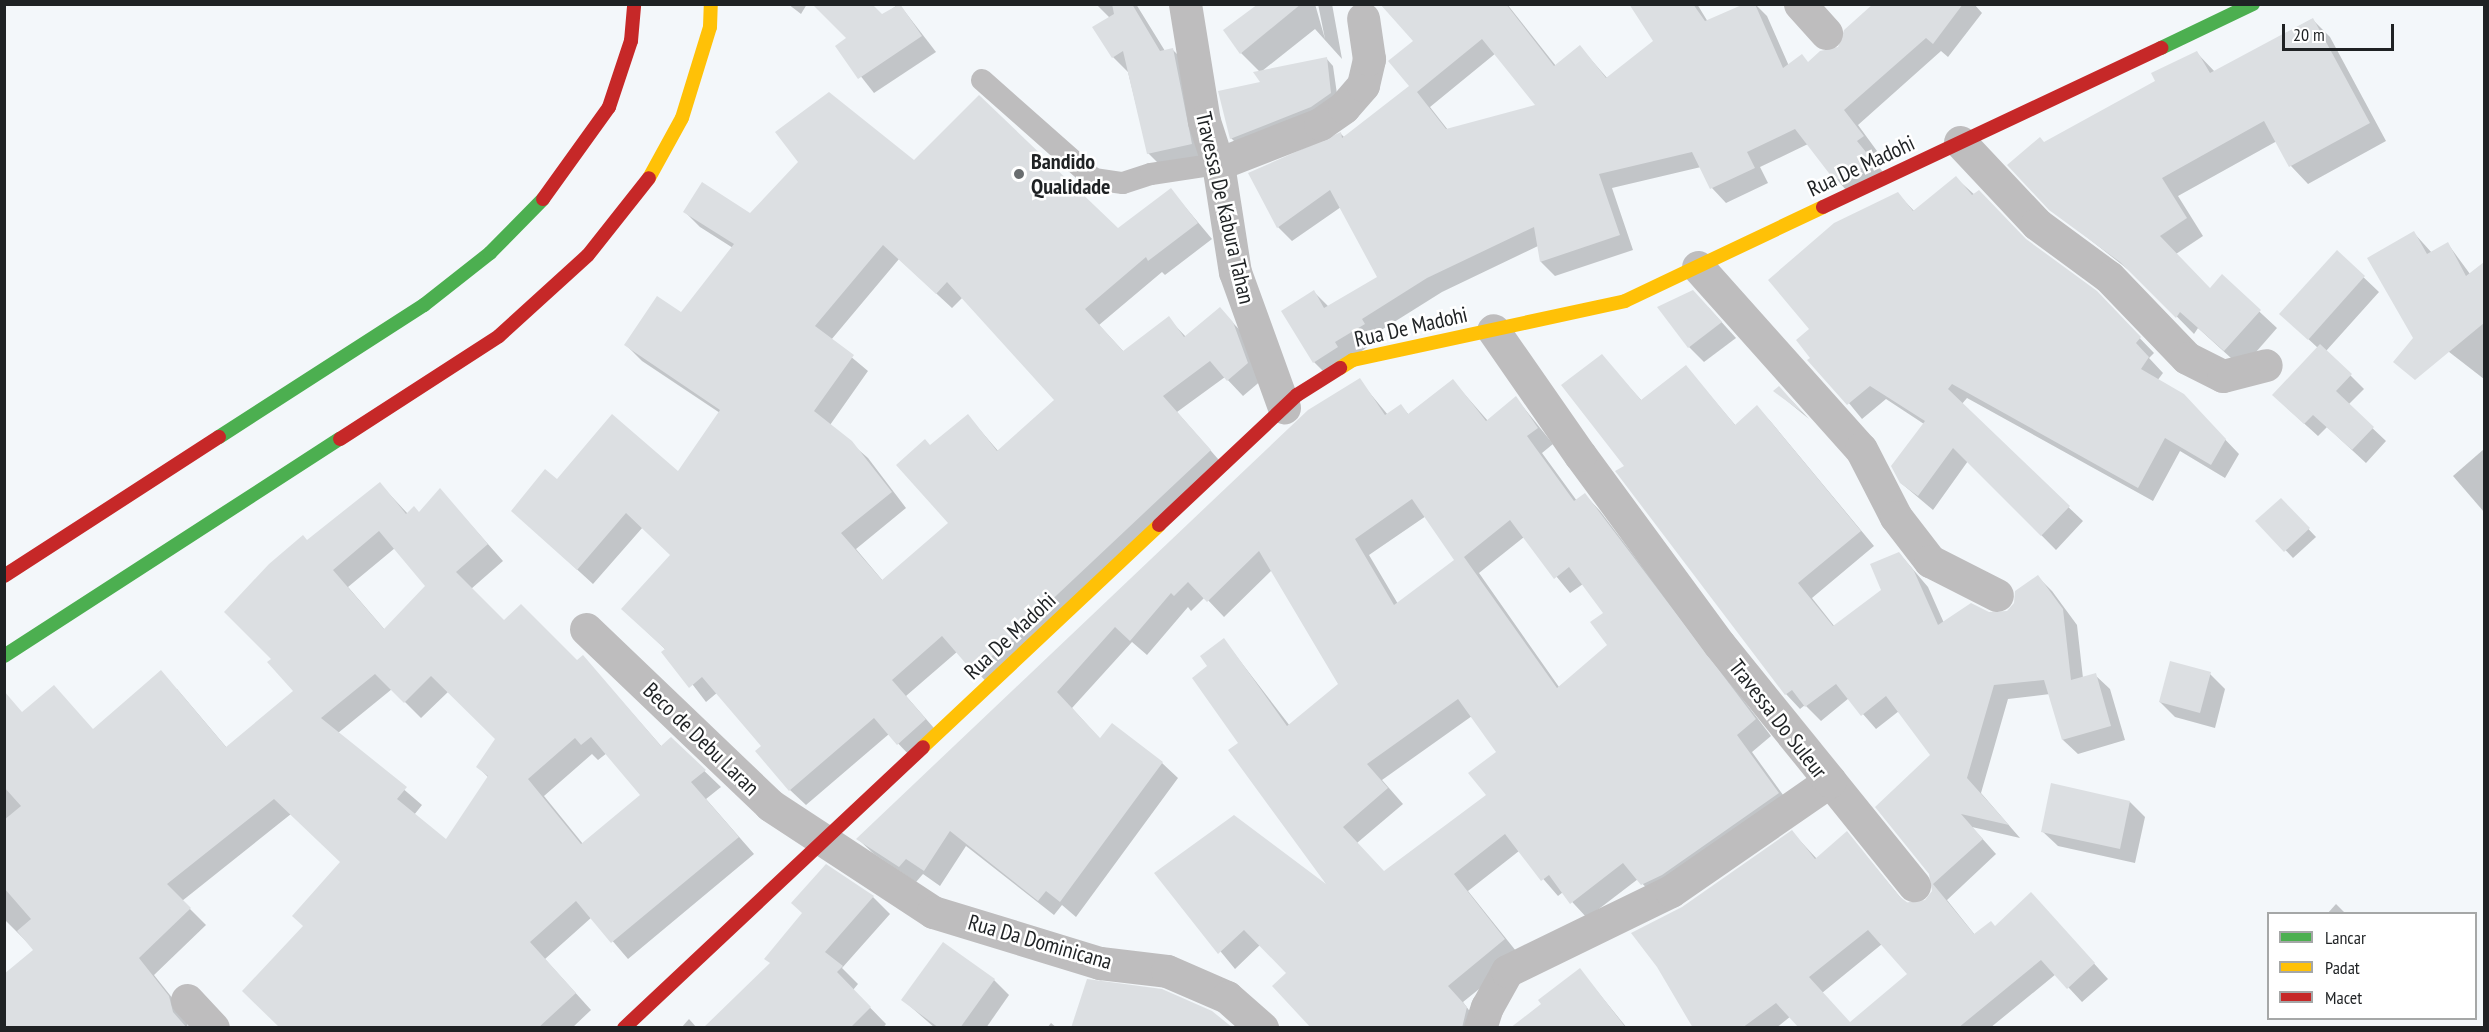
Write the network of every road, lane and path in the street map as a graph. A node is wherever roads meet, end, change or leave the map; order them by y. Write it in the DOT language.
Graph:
graph roads {
  1 [pos="634,4"];
  2 [pos="711,4"];
  3 [pos="1185,4"];
  4 [pos="1800,4"];
  5 [pos="2253,4"];
  6 [pos="1363,18"];
  7 [pos="1826,33"];
  8 [pos="982,80"];
  9 [pos="1960,142"];
  10 [pos="1218,164"];
  11 [pos="1698,267"];
  12 [pos="1494,330"];
  13 [pos="2266,365"];
  14 [pos="1284,407"];
  15 [pos="4,576"];
  16 [pos="1997,595"];
  17 [pos="586,629"];
  18 [pos="4,656"];
  19 [pos="1830,781"];
  20 [pos="822,841"];
  21 [pos="1914,885"];
  22 [pos="187,1000"];
  23 [pos="213,1028"];
  24 [pos="624,1028"];
  25 [pos="1262,1028"];
  26 [pos="1480,1028"];
  1 -- 15 [label="street"];
  2 -- 18 [label="street"];
  3 -- 10 [label="street, Travessa De Kabura Tahan"];
  4 -- 7 [label="street"];
  5 -- 9 [label="street, Rua De Madohi"];
  6 -- 10 [label="street"];
  8 -- 10 [label="lane"];
  9 -- 11 [label="street, Rua De Madohi"];
  9 -- 13 [label="street"];
  10 -- 14 [label="street, Travessa De Kabura Tahan"];
  11 -- 12 [label="street, Rua De Madohi"];
  11 -- 16 [label="street"];
  12 -- 14 [label="street, Rua De Madohi"];
  12 -- 19 [label="street, Travessa Do Suleur"];
  14 -- 20 [label="street, Rua De Madohi"];
  17 -- 20 [label="street, Beco de Debu Laran"];
  19 -- 21 [label="street"];
  19 -- 26 [label="street, Travessa Do Suleur"];
  20 -- 24 [label="street, Rua De Madohi"];
  20 -- 25 [label="street, Rua Da Dominicana"];
  22 -- 23 [label="street"];
}
